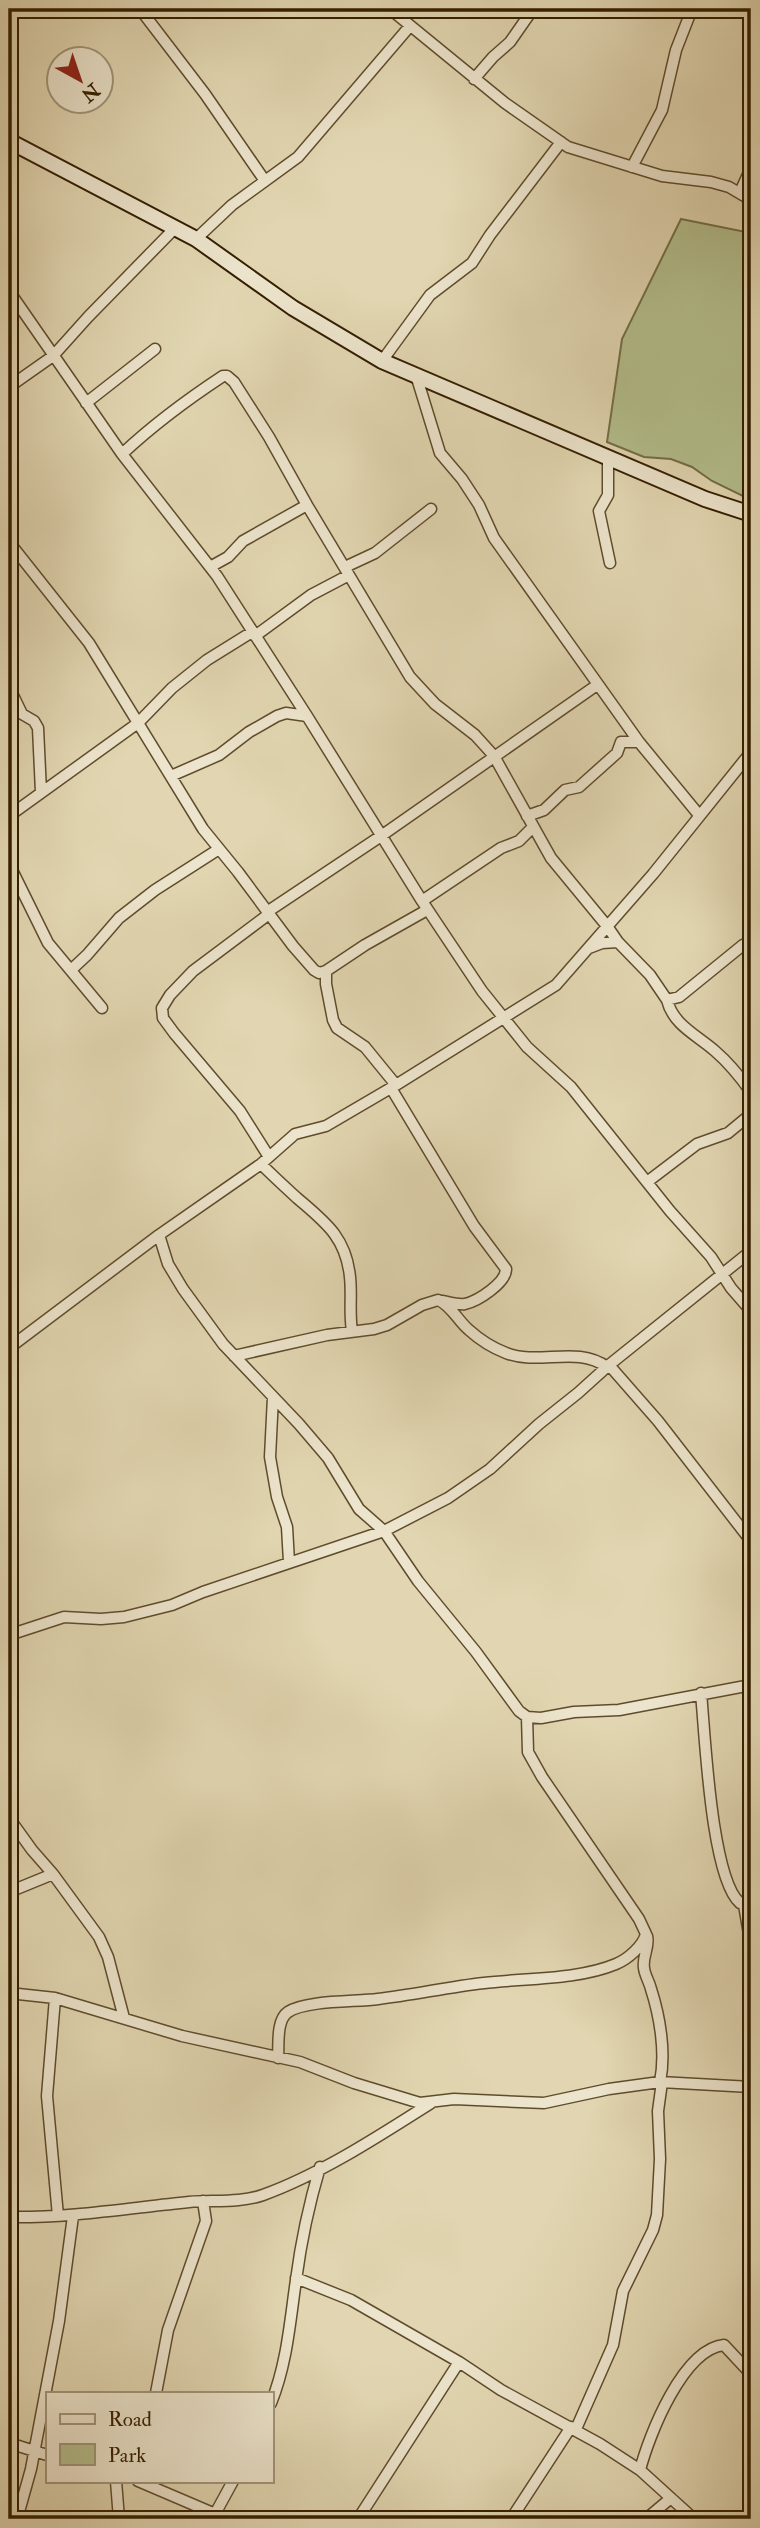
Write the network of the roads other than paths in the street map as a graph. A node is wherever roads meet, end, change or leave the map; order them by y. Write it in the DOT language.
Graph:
graph roads {
  1 [pos="139,9"];
  2 [pos="390,9"];
  3 [pos="533,9"];
  4 [pos="692,9"];
  5 [pos="410,26"];
  6 [pos="474,79"];
  7 [pos="9,141"];
  8 [pos="561,142"];
  9 [pos="632,167"];
  10 [pos="751,168"];
  11 [pos="265,181"];
  12 [pos="740,192"];
  13 [pos="751,200"];
  14 [pos="175,228"];
  15 [pos="196,239"];
  16 [pos="9,291"];
  17 [pos="155,349"];
  18 [pos="53,356"];
  19 [pos="382,361"];
  20 [pos="416,375"];
  21 [pos="9,387"];
  22 [pos="86,402"];
  23 [pos="122,454"];
  24 [pos="608,458"];
  25 [pos="307,505"];
  26 [pos="432,509"];
  27 [pos="751,514"];
  28 [pos="9,542"];
  29 [pos="610,562"];
  30 [pos="210,567"];
  31 [pos="347,572"];
  32 [pos="253,634"];
  33 [pos="597,685"];
  34 [pos="9,687"];
  35 [pos="307,716"];
  36 [pos="138,723"];
  37 [pos="639,743"];
  38 [pos="751,752"];
  39 [pos="494,756"];
  40 [pos="171,776"];
  41 [pos="41,792"];
  42 [pos="699,815"];
  43 [pos="9,816"];
  44 [pos="527,817"];
  45 [pos="533,828"];
  46 [pos="381,836"];
  47 [pos="219,849"];
  48 [pos="9,865"];
  49 [pos="425,905"];
  50 [pos="268,913"];
  51 [pos="607,926"];
  52 [pos="618,942"];
  53 [pos="751,942"];
  54 [pos="589,948"];
  55 [pos="71,970"];
  56 [pos="326,971"];
  57 [pos="667,1000"];
  58 [pos="102,1009"];
  59 [pos="503,1019"];
  60 [pos="394,1086"];
  61 [pos="751,1092"];
  62 [pos="751,1114"];
  63 [pos="265,1161"];
  64 [pos="647,1182"];
  65 [pos="159,1234"];
  66 [pos="751,1251"];
  67 [pos="721,1273"];
  68 [pos="442,1301"];
  69 [pos="751,1311"];
  70 [pos="352,1331"];
  71 [pos="9,1348"];
  72 [pos="234,1356"];
  73 [pos="608,1366"];
  74 [pos="273,1397"];
  75 [pos="384,1531"];
  76 [pos="751,1541"];
  77 [pos="289,1562"];
  78 [pos="9,1635"];
  79 [pos="751,1685"];
  80 [pos="701,1692"];
  81 [pos="527,1717"];
  82 [pos="9,1818"];
  83 [pos="53,1874"];
  84 [pos="9,1892"];
  85 [pos="748,1905"];
  86 [pos="646,1934"];
  87 [pos="751,1946"];
  88 [pos="9,1993"];
  89 [pos="55,1998"];
  90 [pos="124,2018"];
  91 [pos="278,2058"];
  92 [pos="661,2082"];
  93 [pos="751,2087"];
  94 [pos="432,2102"];
  95 [pos="320,2167"];
  96 [pos="203,2201"];
  97 [pos="58,2216"];
  98 [pos="72,2216"];
  99 [pos="9,2217"];
  100 [pos="296,2278"];
  101 [pos="459,2362"];
  102 [pos="751,2374"];
  103 [pos="156,2392"];
  104 [pos="273,2397"];
  105 [pos="573,2428"];
  106 [pos="9,2443"];
  107 [pos="33,2450"];
  108 [pos="46,2455"];
  109 [pos="640,2470"];
  110 [pos="116,2482"];
  111 [pos="140,2482"];
  112 [pos="232,2482"];
  113 [pos="671,2498"];
  114 [pos="215,2514"];
  115 [pos="17,2519"];
  116 [pos="119,2519"];
  117 [pos="227,2519"];
  118 [pos="358,2519"];
  119 [pos="511,2519"];
  120 [pos="646,2519"];
  121 [pos="694,2519"];
  1 -- 11 [label="street"];
  2 -- 5 [label="street"];
  3 -- 6 [label="street"];
  4 -- 9 [label="street"];
  5 -- 6 [label="street"];
  5 -- 11 [label="street"];
  6 -- 8 [label="street"];
  7 -- 14 [label="main road"];
  8 -- 9 [label="street"];
  8 -- 19 [label="street"];
  9 -- 12 [label="street"];
  10 -- 12 [label="street"];
  11 -- 15 [label="street"];
  12 -- 13 [label="street"];
  14 -- 15 [label="main road"];
  14 -- 18 [label="street"];
  15 -- 19 [label="main road"];
  16 -- 18 [label="street"];
  17 -- 22 [label="street"];
  18 -- 21 [label="street"];
  18 -- 22 [label="street"];
  19 -- 20 [label="main road"];
  20 -- 24 [label="main road"];
  20 -- 33 [label="street"];
  22 -- 23 [label="street"];
  23 -- 25 [label="street"];
  23 -- 30 [label="street"];
  24 -- 27 [label="main road"];
  24 -- 29 [label="street"];
  25 -- 30 [label="street"];
  25 -- 31 [label="street"];
  26 -- 31 [label="street"];
  28 -- 36 [label="street"];
  30 -- 32 [label="street"];
  31 -- 32 [label="street"];
  31 -- 39 [label="street"];
  32 -- 35 [label="street"];
  32 -- 36 [label="street"];
  33 -- 37 [label="street"];
  33 -- 39 [label="street"];
  34 -- 41 [label="street"];
  35 -- 40 [label="street"];
  35 -- 46 [label="street"];
  36 -- 40 [label="street"];
  36 -- 41 [label="street"];
  37 -- 42 [label="street"];
  37 -- 44 [label="street"];
  38 -- 42 [label="street"];
  39 -- 44 [label="street"];
  39 -- 46 [label="street"];
  40 -- 47 [label="street"];
  41 -- 43 [label="street"];
  42 -- 51 [label="street"];
  44 -- 45 [label="street"];
  45 -- 49 [label="street"];
  45 -- 51 [label="street"];
  46 -- 49 [label="street"];
  46 -- 50 [label="street"];
  47 -- 50 [label="street"];
  47 -- 55 [label="street"];
  48 -- 55 [label="street"];
  49 -- 56 [label="street"];
  49 -- 59 [label="street"];
  50 -- 56 [label="street"];
  50 -- 63 [label="street"];
  51 -- 52 [label="street"];
  51 -- 54 [label="street"];
  52 -- 54 [label="street"];
  52 -- 57 [label="street"];
  53 -- 57 [label="street"];
  54 -- 59 [label="street"];
  55 -- 58 [label="street"];
  56 -- 60 [label="street"];
  57 -- 61 [label="street"];
  59 -- 60 [label="street"];
  59 -- 64 [label="street"];
  60 -- 63 [label="street"];
  60 -- 68 [label="street"];
  62 -- 64 [label="street"];
  63 -- 65 [label="street"];
  63 -- 70 [label="street"];
  64 -- 67 [label="street"];
  65 -- 71 [label="street"];
  65 -- 72 [label="street"];
  66 -- 67 [label="street"];
  67 -- 69 [label="street"];
  67 -- 73 [label="street"];
  68 -- 70 [label="street"];
  68 -- 73 [label="street"];
  70 -- 72 [label="street"];
  72 -- 74 [label="street"];
  73 -- 75 [label="street"];
  73 -- 76 [label="street"];
  74 -- 75 [label="street"];
  74 -- 77 [label="street"];
  75 -- 77 [label="street"];
  75 -- 81 [label="street"];
  77 -- 78 [label="street"];
  79 -- 80 [label="street"];
  80 -- 81 [label="street"];
  80 -- 85 [label="street"];
  81 -- 86 [label="street"];
  82 -- 83 [label="street"];
  83 -- 84 [label="street"];
  83 -- 90 [label="street"];
  85 -- 87 [label="street"];
  86 -- 91 [label="street"];
  86 -- 92 [label="street"];
  88 -- 89 [label="street"];
  89 -- 90 [label="street"];
  89 -- 97 [label="street"];
  90 -- 91 [label="street"];
  91 -- 94 [label="street"];
  92 -- 93 [label="street"];
  92 -- 94 [label="street"];
  92 -- 105 [label="street"];
  94 -- 95 [label="street"];
  95 -- 96 [label="street"];
  95 -- 100 [label="street"];
  96 -- 98 [label="street"];
  96 -- 103 [label="street"];
  97 -- 98 [label="street"];
  97 -- 99 [label="street"];
  98 -- 107 [label="street"];
  100 -- 101 [label="street"];
  100 -- 104 [label="street"];
  101 -- 105 [label="street"];
  101 -- 118 [label="street"];
  102 -- 109 [label="street"];
  105 -- 109 [label="street"];
  105 -- 119 [label="street"];
  106 -- 107 [label="street"];
  107 -- 108 [label="street"];
  107 -- 115 [label="street"];
  109 -- 113 [label="street"];
  110 -- 116 [label="street"];
  111 -- 114 [label="street"];
  112 -- 114 [label="street"];
  113 -- 120 [label="street"];
  113 -- 121 [label="street"];
  114 -- 117 [label="street"];
}
